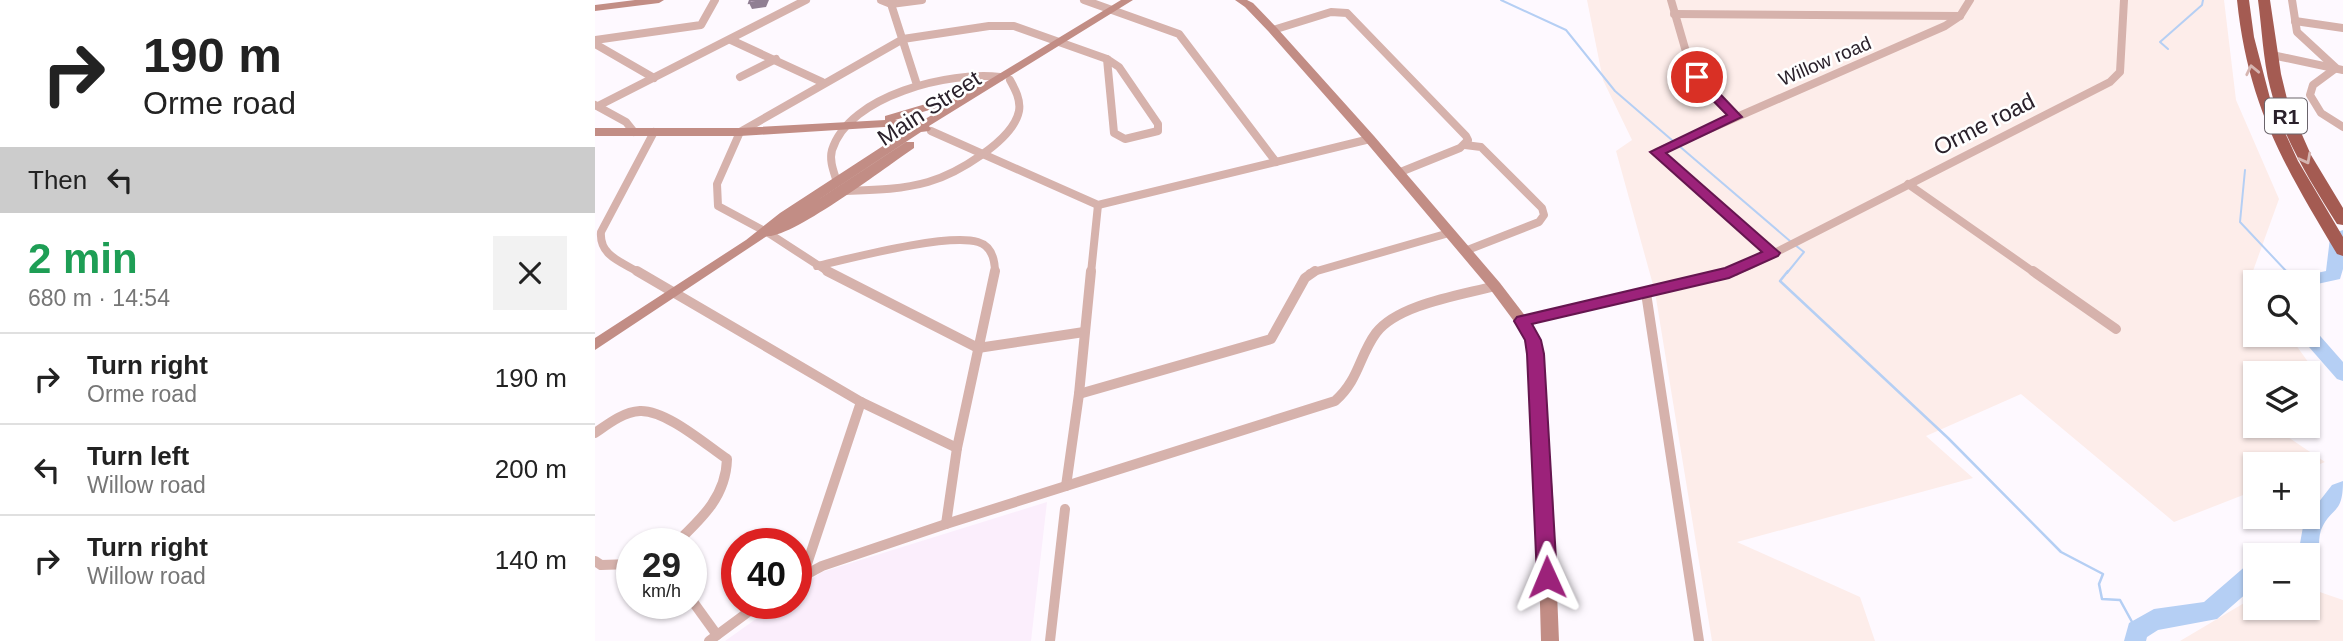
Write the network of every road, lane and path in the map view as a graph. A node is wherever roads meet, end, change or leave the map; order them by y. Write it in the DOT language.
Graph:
graph roads {
  1 [pos="659,0"];
  2 [pos="715,0"];
  3 [pos="806,0"];
  4 [pos="881,0"];
  5 [pos="922,0"];
  6 [pos="1084,0"];
  7 [pos="1240,0"];
  8 [pos="1671,0"];
  9 [pos="1970,0"];
  10 [pos="2124,0"];
  11 [pos="2242,0"];
  12 [pos="2265,0"];
  13 [pos="2292,0"];
  14 [pos="609,3"];
  15 [pos="891,4"];
  16 [pos="1121,5"];
  17 [pos="595,8"];
  18 [pos="1674,14"];
  19 [pos="1960,16"];
  20 [pos="2295,21"];
  21 [pos="2343,28"];
  22 [pos="1273,30"];
  23 [pos="904,39"];
  24 [pos="731,40"];
  25 [pos="595,42"];
  26 [pos="1063,43"];
  27 [pos="2272,55"];
  28 [pos="776,59"];
  29 [pos="1107,59"];
  30 [pos="2339,69"];
  31 [pos="740,77"];
  32 [pos="654,78"];
  33 [pos="1005,79"];
  34 [pos="822,82"];
  35 [pos="917,85"];
  36 [pos="983,87"];
  37 [pos="596,106"];
  38 [pos="1735,117"];
  39 [pos="860,125"];
  40 [pos="2343,127"];
  41 [pos="843,128"];
  42 [pos="926,129"];
  43 [pos="595,132"];
  44 [pos="634,132"];
  45 [pos="654,132"];
  46 [pos="740,132"];
  47 [pos="1370,139"];
  48 [pos="1465,145"];
  49 [pos="983,152"];
  50 [pos="1276,162"];
  51 [pos="1398,173"];
  52 [pos="1908,184"];
  53 [pos="839,186"];
  54 [pos="1098,205"];
  55 [pos="2343,220"];
  56 [pos="767,233"];
  57 [pos="1449,233"];
  58 [pos="2343,250"];
  59 [pos="1465,251"];
  60 [pos="1773,253"];
  61 [pos="817,266"];
  62 [pos="1495,286"];
  63 [pos="675,293"];
  64 [pos="1646,293"];
  65 [pos="1522,321"];
  66 [pos="2116,329"];
  67 [pos="1084,332"];
  68 [pos="595,345"];
  69 [pos="978,348"];
  70 [pos="1079,394"];
  71 [pos="860,402"];
  72 [pos="595,433"];
  73 [pos="957,449"];
  74 [pos="1066,486"];
  75 [pos="1065,509"];
  76 [pos="946,524"];
  77 [pos="691,528"];
  78 [pos="812,543"];
  79 [pos="595,561"];
  80 [pos="616,565"];
  81 [pos="812,571"];
  82 [pos="702,619"];
  83 [pos="739,619"];
  84 [pos="713,638"];
  85 [pos="1050,641"];
  86 [pos="1550,641"];
  87 [pos="1699,641"];
  1 -- 14 [label="street"];
  2 -- 25 [label="street"];
  3 -- 24 [label="street"];
  4 -- 15 [label="street"];
  5 -- 15 [label="street"];
  6 -- 16 [label="street"];
  7 -- 22 [label="street"];
  8 -- 18 [label="street"];
  9 -- 19 [label="street, Willow road"];
  10 -- 52 [label="street, Orme road"];
  58 -- 11 [label="highway, R1, one-way"];
  12 -- 27 [label="highway, R1"];
  13 -- 20 [label="street"];
  14 -- 17 [label="street"];
  15 -- 23 [label="street"];
  16 -- 26 [label="street, Main Street"];
  16 -- 50 [label="street"];
  18 -- 19 [label="street"];
  18 -- 38 [label="street"];
  19 -- 38 [label="street, Willow road"];
  20 -- 21 [label="street"];
  20 -- 30 [label="street"];
  22 -- 47 [label="street"];
  22 -- 48 [label="street"];
  23 -- 26 [label="street"];
  23 -- 34 [label="street"];
  23 -- 35 [label="street"];
  24 -- 28 [label="street"];
  24 -- 32 [label="street"];
  25 -- 32 [label="street"];
  26 -- 29 [label="street"];
  26 -- 33 [label="street, Main Street"];
  27 -- 30 [label="street"];
  27 -- 55 [label="highway, R1, one-way"];
  28 -- 31 [label="street"];
  28 -- 34 [label="street"];
  29 -- 29 [label="street"];
  30 -- 40 [label="street"];
  32 -- 37 [label="street"];
  33 -- 35 [label="street"];
  33 -- 36 [label="street, Main Street"];
  33 -- 42 [label="street, Main Street"];
  33 -- 49 [label="street"];
  34 -- 46 [label="street"];
  35 -- 41 [label="street"];
  36 -- 39 [label="street"];
  36 -- 42 [label="street, Main Street"];
  37 -- 44 [label="street"];
  38 -- 60 [label="street, Willow road"];
  39 -- 41 [label="street"];
  39 -- 42 [label="street"];
  41 -- 46 [label="street"];
  41 -- 53 [label="street"];
  42 -- 49 [label="street"];
  42 -- 53 [label="street, Main Street"];
  43 -- 44 [label="street"];
  44 -- 45 [label="street"];
  45 -- 46 [label="street"];
  45 -- 63 [label="street"];
  46 -- 56 [label="street"];
  47 -- 50 [label="street"];
  47 -- 51 [label="street"];
  48 -- 51 [label="street"];
  48 -- 59 [label="street"];
  49 -- 53 [label="street"];
  49 -- 54 [label="street"];
  50 -- 54 [label="street"];
  51 -- 57 [label="street"];
  52 -- 60 [label="street, Orme road"];
  52 -- 66 [label="street"];
  53 -- 56 [label="street, Main Street"];
  54 -- 67 [label="street"];
  56 -- 61 [label="street"];
  56 -- 63 [label="street, Main Street"];
  57 -- 59 [label="street"];
  57 -- 70 [label="street"];
  59 -- 62 [label="street"];
  60 -- 64 [label="street"];
  61 -- 69 [label="street"];
  61 -- 69 [label="street"];
  62 -- 65 [label="street"];
  62 -- 74 [label="street"];
  63 -- 68 [label="street, Main Street"];
  63 -- 71 [label="street"];
  64 -- 65 [label="street"];
  64 -- 87 [label="street"];
  65 -- 86 [label="street"];
  67 -- 69 [label="street"];
  67 -- 70 [label="street"];
  69 -- 73 [label="street"];
  70 -- 74 [label="street"];
  71 -- 73 [label="street"];
  71 -- 78 [label="street"];
  72 -- 77 [label="street"];
  73 -- 76 [label="street"];
  74 -- 76 [label="street"];
  75 -- 85 [label="street"];
  76 -- 81 [label="street"];
  79 -- 80 [label="street"];
  82 -- 84 [label="street"];
  83 -- 84 [label="street"];
}
